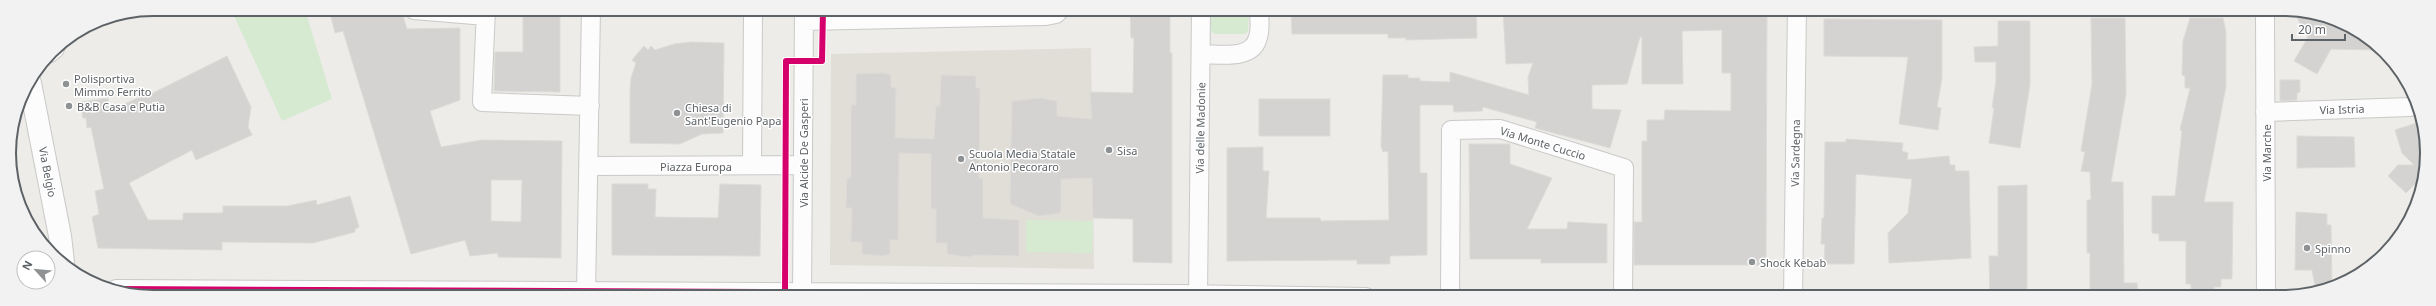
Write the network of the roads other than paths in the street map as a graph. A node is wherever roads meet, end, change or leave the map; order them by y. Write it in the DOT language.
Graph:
graph roads {
  1 [pos="486,16"];
  2 [pos="591,16"];
  3 [pos="753,16"];
  4 [pos="804,16"];
  5 [pos="1201,16"];
  6 [pos="1259,16"];
  7 [pos="1797,16"];
  8 [pos="2265,16"];
  9 [pos="1201,54"];
  10 [pos="31,89"];
  11 [pos="590,106"];
  12 [pos="2412,106"];
  13 [pos="2265,112"];
  14 [pos="752,165"];
  15 [pos="803,165"];
  16 [pos="588,166"];
  17 [pos="62,255"];
  18 [pos="137,289"];
  19 [pos="212,290"];
  20 [pos="597,290"];
  21 [pos="802,290"];
  22 [pos="1198,290"];
  23 [pos="1450,290"];
  24 [pos="1622,290"];
  25 [pos="1793,290"];
  26 [pos="2266,290"];
  1 -- 11 [label="street"];
  2 -- 11 [label="street"];
  3 -- 14 [label="street"];
  4 -- 15 [label="street, Via Alcide De Gasperi"];
  5 -- 9 [label="street, Via delle Madonie"];
  6 -- 9 [label="street"];
  7 -- 25 [label="street, Via Sardegna"];
  8 -- 13 [label="street, Via Marche"];
  9 -- 22 [label="street, Via delle Madonie"];
  10 -- 17 [label="street, Via Belgio"];
  11 -- 16 [label="street"];
  12 -- 13 [label="street, Via Istria"];
  13 -- 26 [label="street, Via Marche"];
  14 -- 15 [label="street, Piazza Europa"];
  14 -- 16 [label="street, Piazza Europa"];
  15 -- 21 [label="street, Via Alcide De Gasperi"];
  16 -- 20 [label="street"];
  18 -- 19 [label="street"];
  23 -- 24 [label="street, Via Monte Cuccio"];
}
